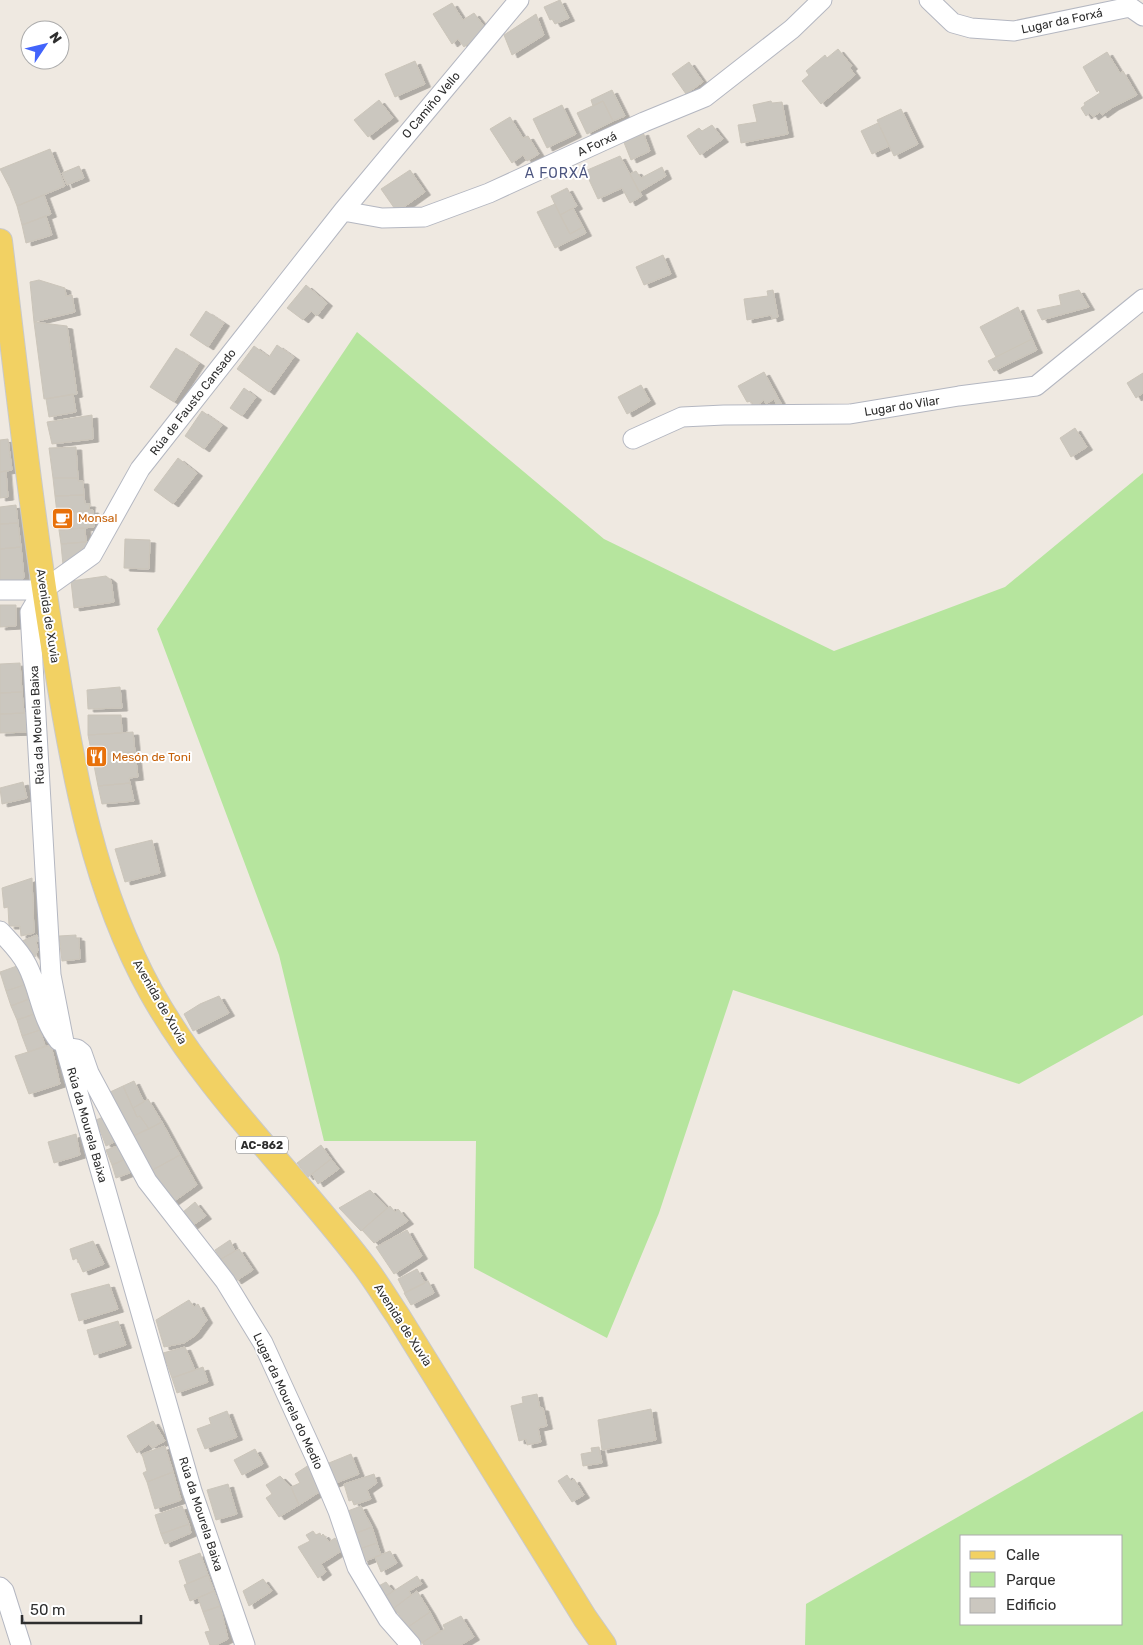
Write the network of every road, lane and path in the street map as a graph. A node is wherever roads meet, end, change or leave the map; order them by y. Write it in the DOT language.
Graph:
graph roads {
  1 [pos="519,0"];
  2 [pos="822,0"];
  3 [pos="929,0"];
  4 [pos="1143,16"];
  5 [pos="343,211"];
  6 [pos="0,241"];
  7 [pos="1143,298"];
  8 [pos="633,439"];
  9 [pos="0,590"];
  10 [pos="44,590"];
  11 [pos="0,931"];
  12 [pos="65,1047"];
  13 [pos="0,1587"];
  14 [pos="21,1645"];
  15 [pos="245,1645"];
  16 [pos="411,1645"];
  17 [pos="604,1645"];
  1 -- 5 [label="street, O Camiño Vello"];
  2 -- 5 [label="street, A Forxá"];
  3 -- 4 [label="street, Lugar da Forxá"];
  5 -- 10 [label="street, Rúa de Fausto Cansado"];
  6 -- 10 [label="main road, Avenida de Xuvia / AC-862"];
  7 -- 8 [label="street, Lugar do Vilar"];
  9 -- 10 [label="street"];
  10 -- 12 [label="street, Rúa da Mourela Baixa"];
  10 -- 17 [label="main road, Avenida de Xuvia / AC-862"];
  11 -- 12 [label="street"];
  12 -- 15 [label="street, Rúa da Mourela Baixa"];
  12 -- 16 [label="street, Lugar da Mourela do Medio"];
  13 -- 14 [label="street"];
}
